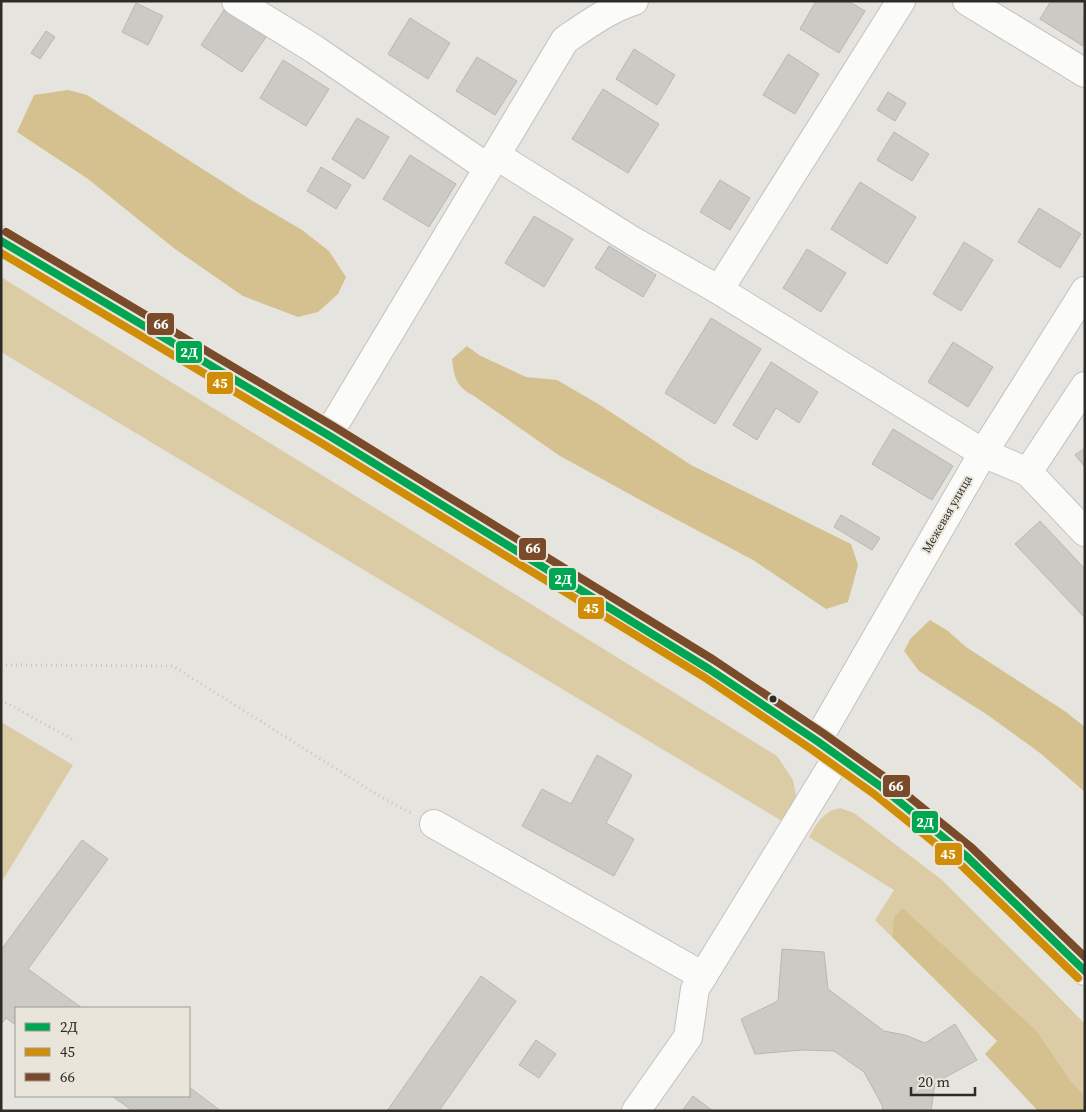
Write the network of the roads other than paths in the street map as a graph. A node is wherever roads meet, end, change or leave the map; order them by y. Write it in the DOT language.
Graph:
graph roads {
  1 [pos="634,1"];
  2 [pos="901,1"];
  3 [pos="967,1"];
  4 [pos="242,3"];
  5 [pos="1085,72"];
  6 [pos="492,162"];
  7 [pos="1,241"];
  8 [pos="719,290"];
  9 [pos="1085,291"];
  10 [pos="1085,386"];
  11 [pos="328,435"];
  12 [pos="983,453"];
  13 [pos="1028,472"];
  14 [pos="1085,532"];
  15 [pos="827,749"];
  16 [pos="434,824"];
  17 [pos="1085,971"];
  18 [pos="703,976"];
  19 [pos="636,1111"];
  1 -- 6 [label="street"];
  2 -- 8 [label="street"];
  3 -- 5 [label="street"];
  4 -- 6 [label="street"];
  6 -- 8 [label="street"];
  6 -- 11 [label="street"];
  7 -- 11 [label="street"];
  8 -- 12 [label="street"];
  9 -- 12 [label="street, Межевая улица"];
  10 -- 13 [label="street"];
  11 -- 15 [label="street"];
  12 -- 13 [label="street"];
  12 -- 15 [label="street, Межевая улица"];
  13 -- 14 [label="street"];
  15 -- 17 [label="street"];
  15 -- 18 [label="street, Межевая улица"];
  16 -- 18 [label="street"];
  18 -- 19 [label="street, Межевая улица"];
}
